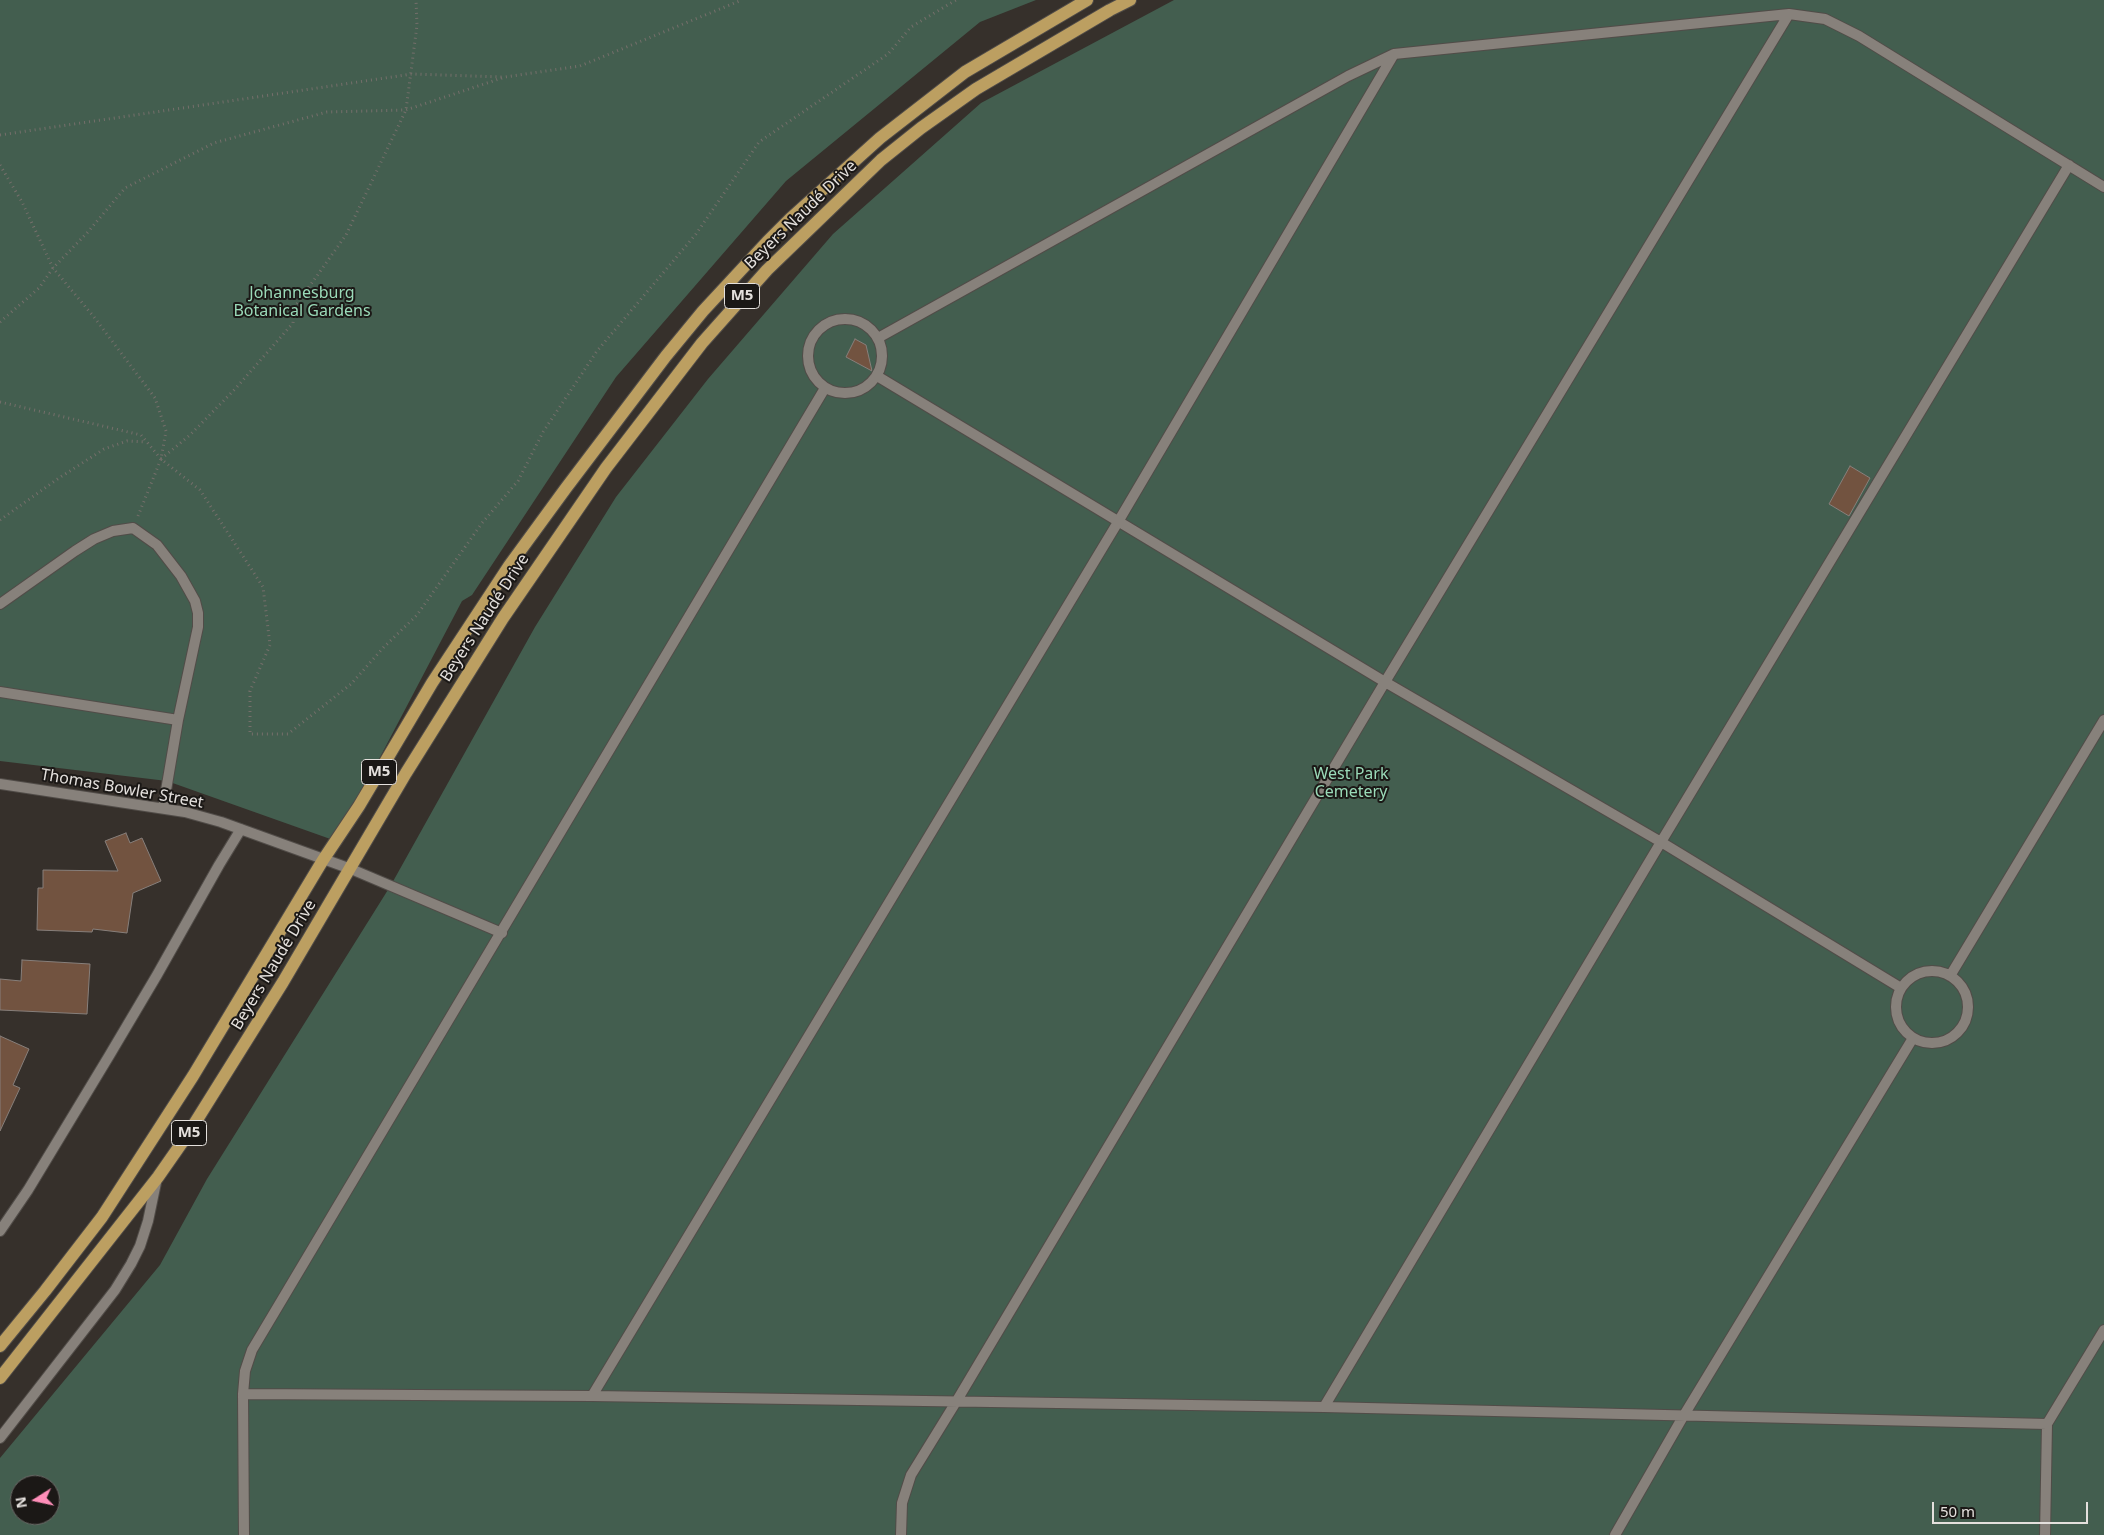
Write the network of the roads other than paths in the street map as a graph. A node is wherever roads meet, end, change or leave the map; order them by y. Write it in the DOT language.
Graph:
graph roads {
  1 [pos="1087,0"];
  2 [pos="1130,0"];
  3 [pos="1789,14"];
  4 [pos="1394,54"];
  5 [pos="2069,165"];
  6 [pos="2104,187"];
  7 [pos="878,338"];
  8 [pos="877,376"];
  9 [pos="825,388"];
  10 [pos="1118,522"];
  11 [pos="0,604"];
  12 [pos="1385,682"];
  13 [pos="0,692"];
  14 [pos="178,720"];
  15 [pos="2104,720"];
  16 [pos="0,784"];
  17 [pos="163,808"];
  18 [pos="241,829"];
  19 [pos="1661,842"];
  20 [pos="323,860"];
  21 [pos="350,869"];
  22 [pos="502,933"];
  23 [pos="1950,976"];
  24 [pos="1901,988"];
  25 [pos="1913,1038"];
  26 [pos="158,1177"];
  27 [pos="0,1231"];
  28 [pos="2104,1330"];
  29 [pos="0,1346"];
  30 [pos="0,1378"];
  31 [pos="243,1394"];
  32 [pos="592,1396"];
  33 [pos="956,1402"];
  34 [pos="1324,1407"];
  35 [pos="1684,1415"];
  36 [pos="2046,1424"];
  37 [pos="0,1438"];
  38 [pos="244,1535"];
  39 [pos="902,1535"];
  40 [pos="1615,1535"];
  41 [pos="2045,1535"];
  1 -- 20 [label="main road, Beyers Naudé Drive / M5"];
  2 -- 21 [label="main road, Beyers Naudé Drive / M5"];
  3 -- 4 [label="street"];
  3 -- 5 [label="street"];
  3 -- 12 [label="street"];
  4 -- 7 [label="street"];
  4 -- 10 [label="street"];
  5 -- 6 [label="street"];
  5 -- 19 [label="street"];
  7 -- 8 [label="street"];
  7 -- 9 [label="street"];
  8 -- 9 [label="street"];
  8 -- 10 [label="street"];
  9 -- 22 [label="street"];
  10 -- 12 [label="street"];
  10 -- 32 [label="street"];
  11 -- 14 [label="street"];
  12 -- 19 [label="street"];
  12 -- 33 [label="street"];
  13 -- 14 [label="street"];
  14 -- 17 [label="street"];
  15 -- 23 [label="street"];
  16 -- 17 [label="street, Thomas Bowler Street"];
  17 -- 18 [label="street, Thomas Bowler Street"];
  18 -- 20 [label="street, Thomas Bowler Street"];
  18 -- 27 [label="street"];
  19 -- 24 [label="street"];
  19 -- 34 [label="street"];
  20 -- 21 [label="street, Thomas Bowler Street"];
  20 -- 29 [label="main road, Beyers Naudé Drive / M5"];
  21 -- 22 [label="street, Thomas Bowler Street"];
  21 -- 26 [label="main road, Beyers Naudé Drive / M5"];
  22 -- 31 [label="street"];
  23 -- 24 [label="street"];
  23 -- 25 [label="street"];
  24 -- 25 [label="street"];
  25 -- 35 [label="street"];
  26 -- 30 [label="main road, Beyers Naudé Drive / M5"];
  26 -- 37 [label="street"];
  28 -- 36 [label="street"];
  31 -- 32 [label="street"];
  31 -- 38 [label="street"];
  32 -- 33 [label="street"];
  33 -- 34 [label="street"];
  33 -- 39 [label="street"];
  34 -- 35 [label="street"];
  35 -- 36 [label="street"];
  35 -- 40 [label="street"];
  36 -- 41 [label="street"];
}
